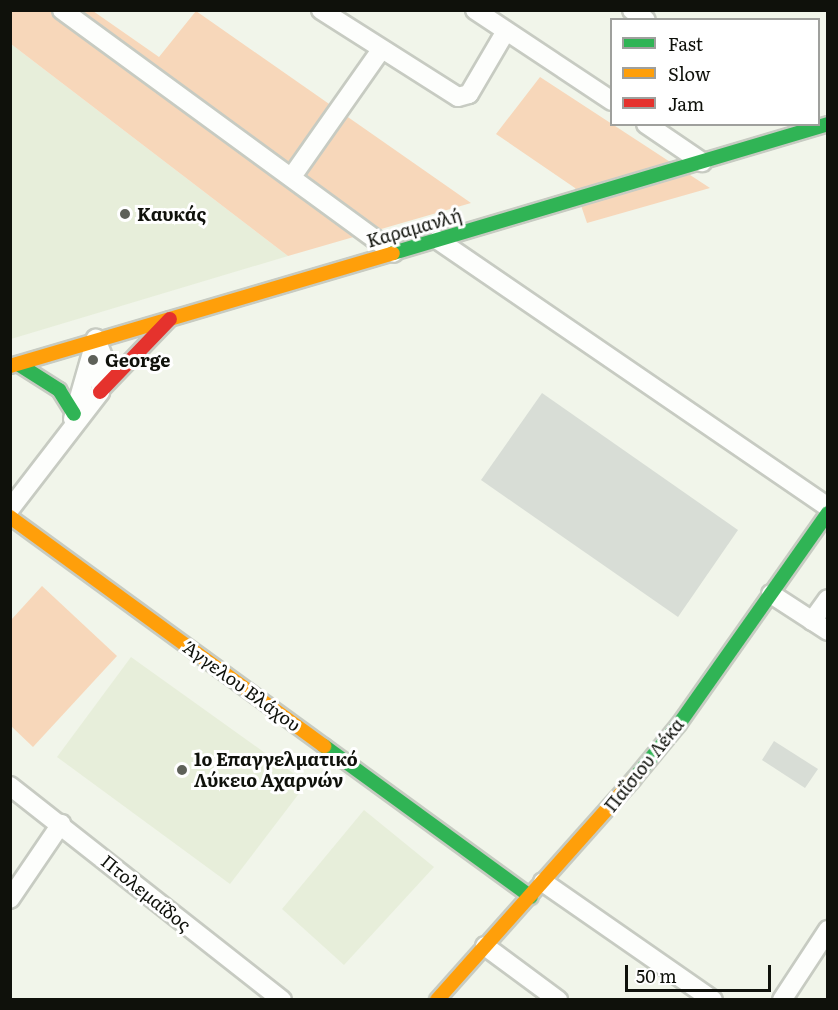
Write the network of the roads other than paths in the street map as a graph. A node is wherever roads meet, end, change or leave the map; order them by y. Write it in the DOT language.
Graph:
graph roads {
  1 [pos="62,10"];
  2 [pos="321,10"];
  3 [pos="475,10"];
  4 [pos="506,31"];
  5 [pos="381,50"];
  6 [pos="610,100"];
  7 [pos="649,126"];
  8 [pos="814,126"];
  9 [pos="702,162"];
  10 [pos="293,175"];
  11 [pos="438,240"];
  12 [pos="394,253"];
  13 [pos="174,316"];
  14 [pos="96,339"];
  15 [pos="13,363"];
  16 [pos="100,392"];
  17 [pos="73,422"];
  18 [pos="828,507"];
  19 [pos="10,509"];
  20 [pos="828,513"];
  21 [pos="10,517"];
  22 [pos="771,594"];
  23 [pos="828,599"];
  24 [pos="820,626"];
  25 [pos="10,786"];
  26 [pos="61,824"];
  27 [pos="543,882"];
  28 [pos="531,897"];
  29 [pos="10,898"];
  30 [pos="828,930"];
  31 [pos="485,946"];
  32 [pos="282,999"];
  33 [pos="437,999"];
  34 [pos="558,999"];
  35 [pos="713,999"];
  36 [pos="782,999"];
  1 -- 10 [label="street"];
  2 -- 5 [label="street"];
  3 -- 4 [label="street"];
  4 -- 5 [label="street"];
  4 -- 6 [label="street"];
  5 -- 10 [label="street"];
  7 -- 9 [label="street"];
  8 -- 9 [label="street, Καραμανλή"];
  9 -- 11 [label="street, Καραμανλή"];
  10 -- 12 [label="street"];
  11 -- 12 [label="street, Καραμανλή"];
  11 -- 18 [label="street"];
  12 -- 13 [label="street, Καραμανλή"];
  13 -- 14 [label="street, Καραμανλή"];
  13 -- 16 [label="street"];
  14 -- 15 [label="street, Καραμανλή"];
  14 -- 16 [label="street"];
  14 -- 17 [label="street"];
  15 -- 17 [label="street"];
  16 -- 17 [label="street"];
  17 -- 19 [label="street"];
  20 -- 22 [label="street, Παΐσιου Λέκα"];
  21 -- 28 [label="street, Άγγελου Βλάχου"];
  22 -- 24 [label="street"];
  22 -- 27 [label="street, Παΐσιου Λέκα"];
  23 -- 24 [label="street"];
  25 -- 26 [label="street, Πτολεμαΐδος"];
  26 -- 29 [label="street"];
  26 -- 32 [label="street, Πτολεμαΐδος"];
  27 -- 28 [label="street, Παΐσιου Λέκα"];
  27 -- 35 [label="street"];
  28 -- 31 [label="street, Παΐσιου Λέκα"];
  30 -- 36 [label="street"];
  31 -- 33 [label="street, Παΐσιου Λέκα"];
  31 -- 34 [label="street"];
}
